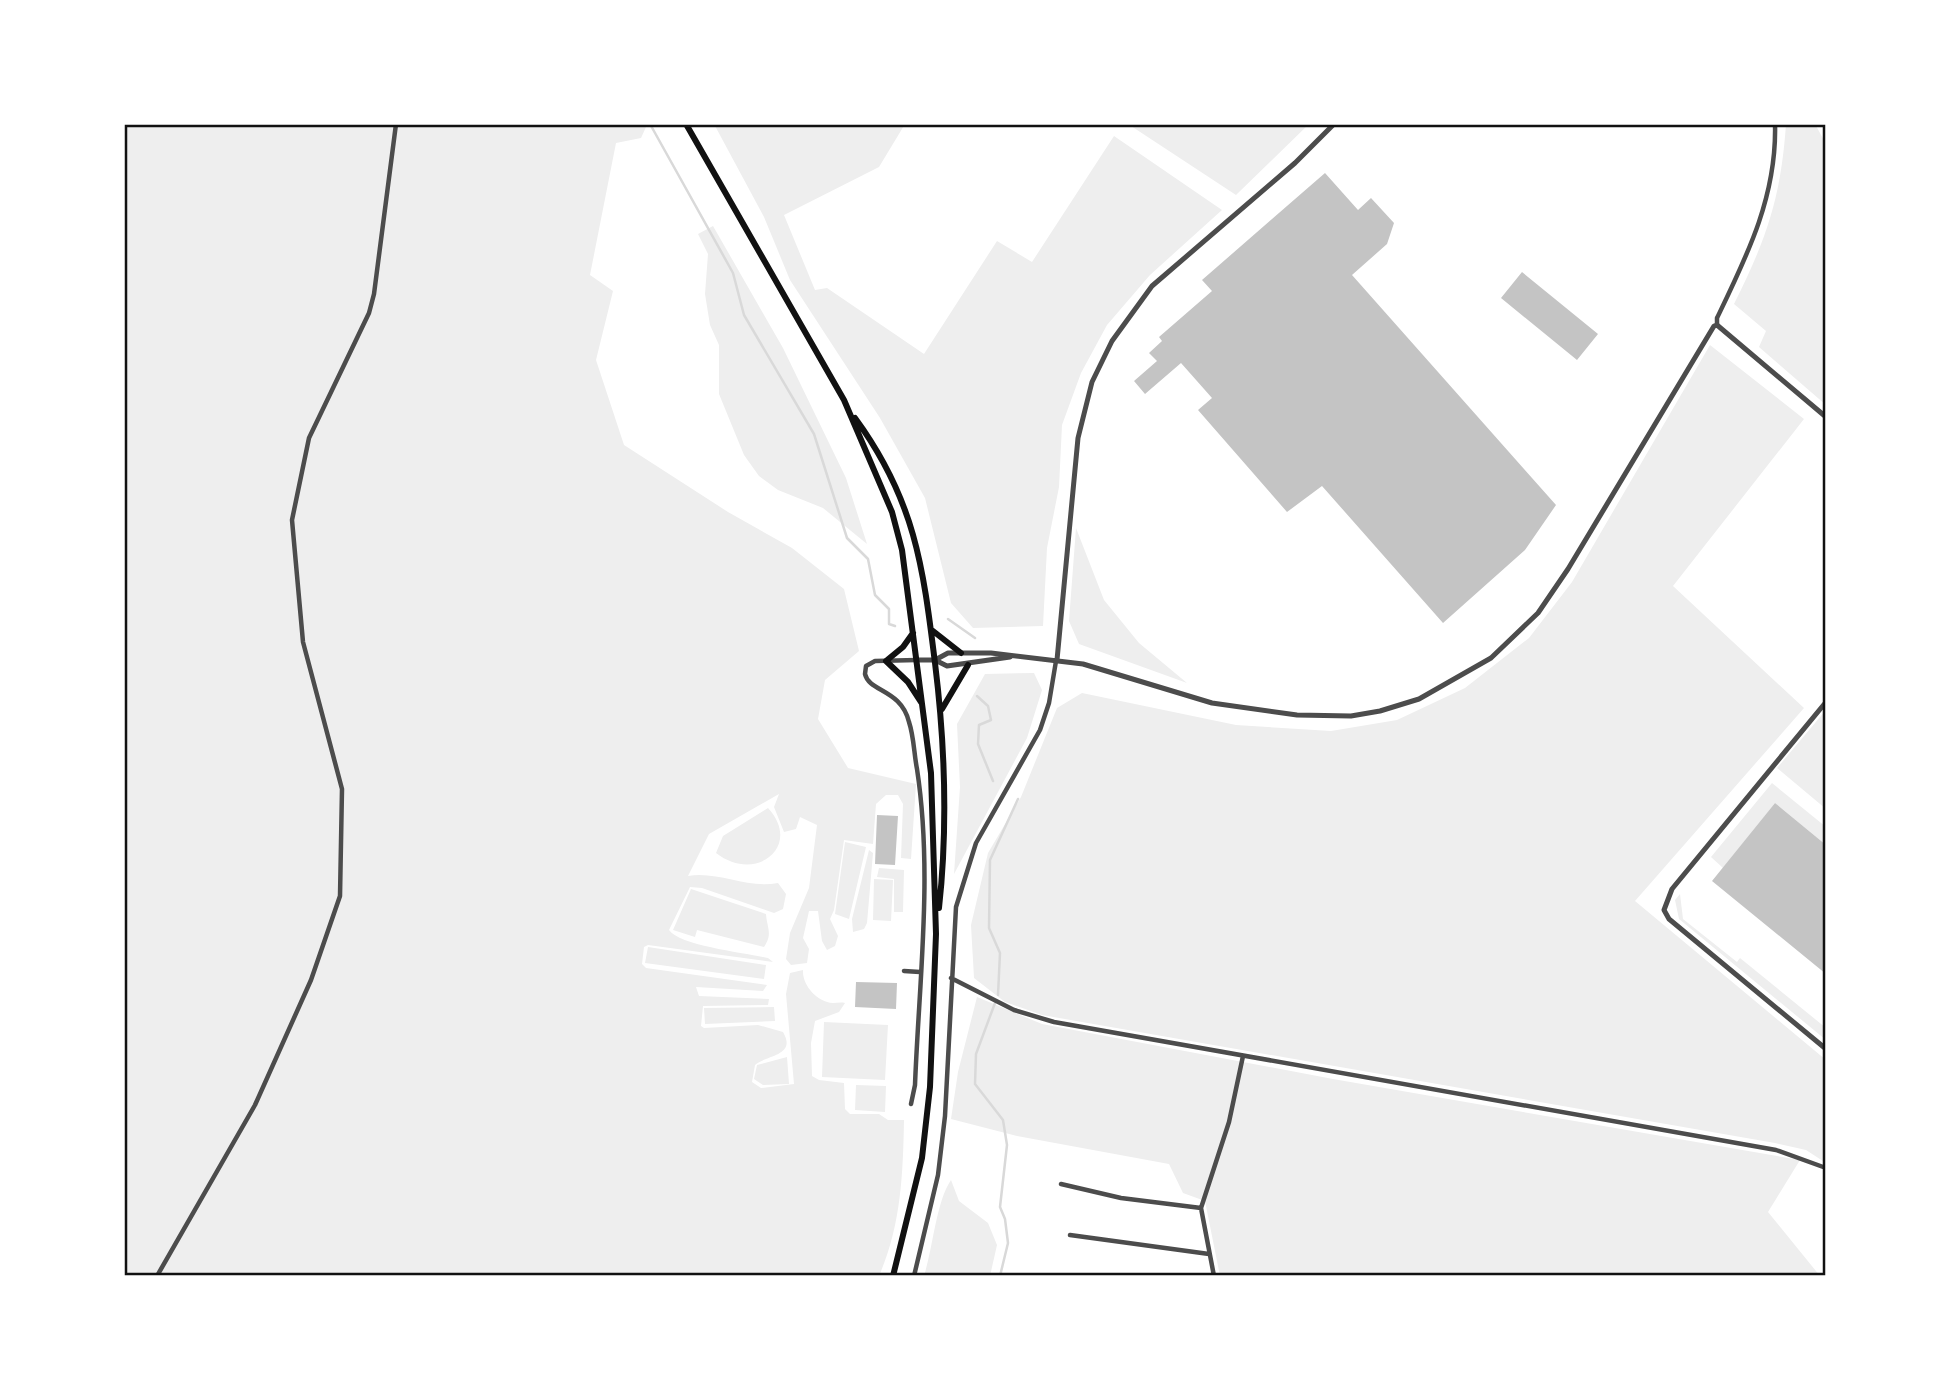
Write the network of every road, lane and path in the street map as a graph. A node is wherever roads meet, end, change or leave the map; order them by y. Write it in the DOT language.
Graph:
graph roads {
  1 [pos="396,124"];
  2 [pos="686,124"];
  3 [pos="1334,124"];
  4 [pos="1775,124"];
  5 [pos="1717,325"];
  6 [pos="848,407"];
  7 [pos="1826,417"];
  8 [pos="932,630"];
  9 [pos="913,633"];
  10 [pos="961,653"];
  11 [pos="1013,657"];
  12 [pos="917,660"];
  13 [pos="935,660"];
  14 [pos="1056,660"];
  15 [pos="886,661"];
  16 [pos="968,665"];
  17 [pos="1826,702"];
  18 [pos="923,707"];
  19 [pos="941,710"];
  20 [pos="936,934"];
  21 [pos="904,971"];
  22 [pos="919,972"];
  23 [pos="951,978"];
  24 [pos="1826,1049"];
  25 [pos="1244,1056"];
  26 [pos="911,1104"];
  27 [pos="1826,1168"];
  28 [pos="1061,1184"];
  29 [pos="1200,1208"];
  30 [pos="1070,1235"];
  31 [pos="1209,1254"];
  32 [pos="157,1276"];
  33 [pos="893,1276"];
  34 [pos="914,1276"];
  35 [pos="1214,1276"];
  1 -- 32 [label="street"];
  2 -- 6 [label="main road"];
  3 -- 14 [label="street"];
  4 -- 5 [label="street"];
  5 -- 7 [label="street"];
  5 -- 14 [label="street"];
  6 -- 8 [label="main road"];
  6 -- 9 [label="main road"];
  8 -- 10 [label="main road"];
  8 -- 13 [label="main road"];
  9 -- 12 [label="main road"];
  9 -- 15 [label="main road"];
  10 -- 11 [label="street"];
  10 -- 13 [label="street"];
  11 -- 14 [label="street"];
  11 -- 16 [label="street"];
  12 -- 13 [label="street"];
  12 -- 15 [label="street"];
  12 -- 18 [label="main road"];
  13 -- 16 [label="street"];
  13 -- 19 [label="main road"];
  14 -- 23 [label="street"];
  15 -- 18 [label="main road"];
  15 -- 22 [label="street"];
  16 -- 19 [label="main road"];
  17 -- 24 [label="street"];
  18 -- 20 [label="main road"];
  19 -- 20 [label="main road"];
  20 -- 33 [label="main road"];
  21 -- 22 [label="street"];
  22 -- 26 [label="street"];
  23 -- 25 [label="street"];
  23 -- 34 [label="street"];
  25 -- 27 [label="street"];
  25 -- 29 [label="street"];
  28 -- 29 [label="street"];
  29 -- 31 [label="street"];
  30 -- 31 [label="street"];
  31 -- 35 [label="street"];
}
